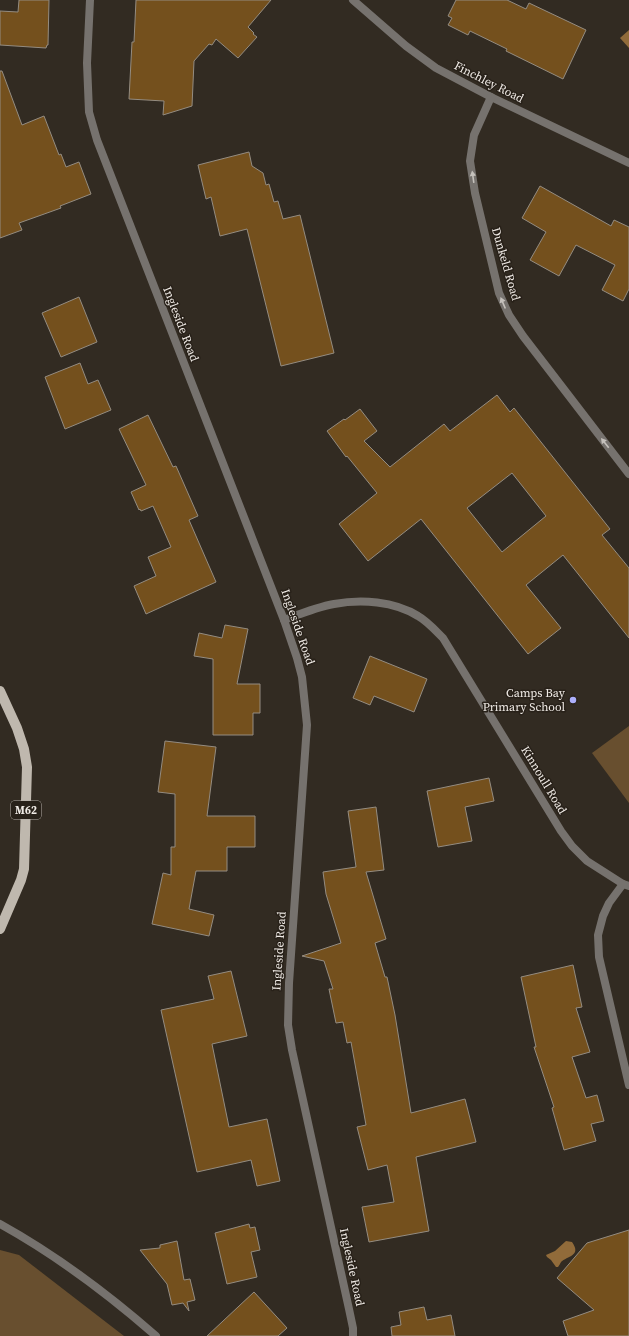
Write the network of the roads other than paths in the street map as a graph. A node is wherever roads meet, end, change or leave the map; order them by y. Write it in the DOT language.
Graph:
graph roads {
  1 [pos="90,0"];
  2 [pos="353,0"];
  3 [pos="491,97"];
  4 [pos="629,163"];
  5 [pos="629,474"];
  6 [pos="284,620"];
  7 [pos="0,691"];
  8 [pos="626,885"];
  9 [pos="0,930"];
  10 [pos="629,1086"];
  11 [pos="0,1224"];
  12 [pos="156,1336"];
  13 [pos="353,1336"];
  1 -- 6 [label="street, Ingleside Road"];
  2 -- 3 [label="street, Finchley Road"];
  3 -- 4 [label="street, Finchley Road"];
  5 -- 3 [label="street, Dunkeld Road, one-way"];
  6 -- 8 [label="street, Kinnoull Road"];
  6 -- 13 [label="street, Ingleside Road"];
  7 -- 9 [label="main road, M62"];
  8 -- 10 [label="street, Kinnoull Road"];
  11 -- 12 [label="street"];
}
